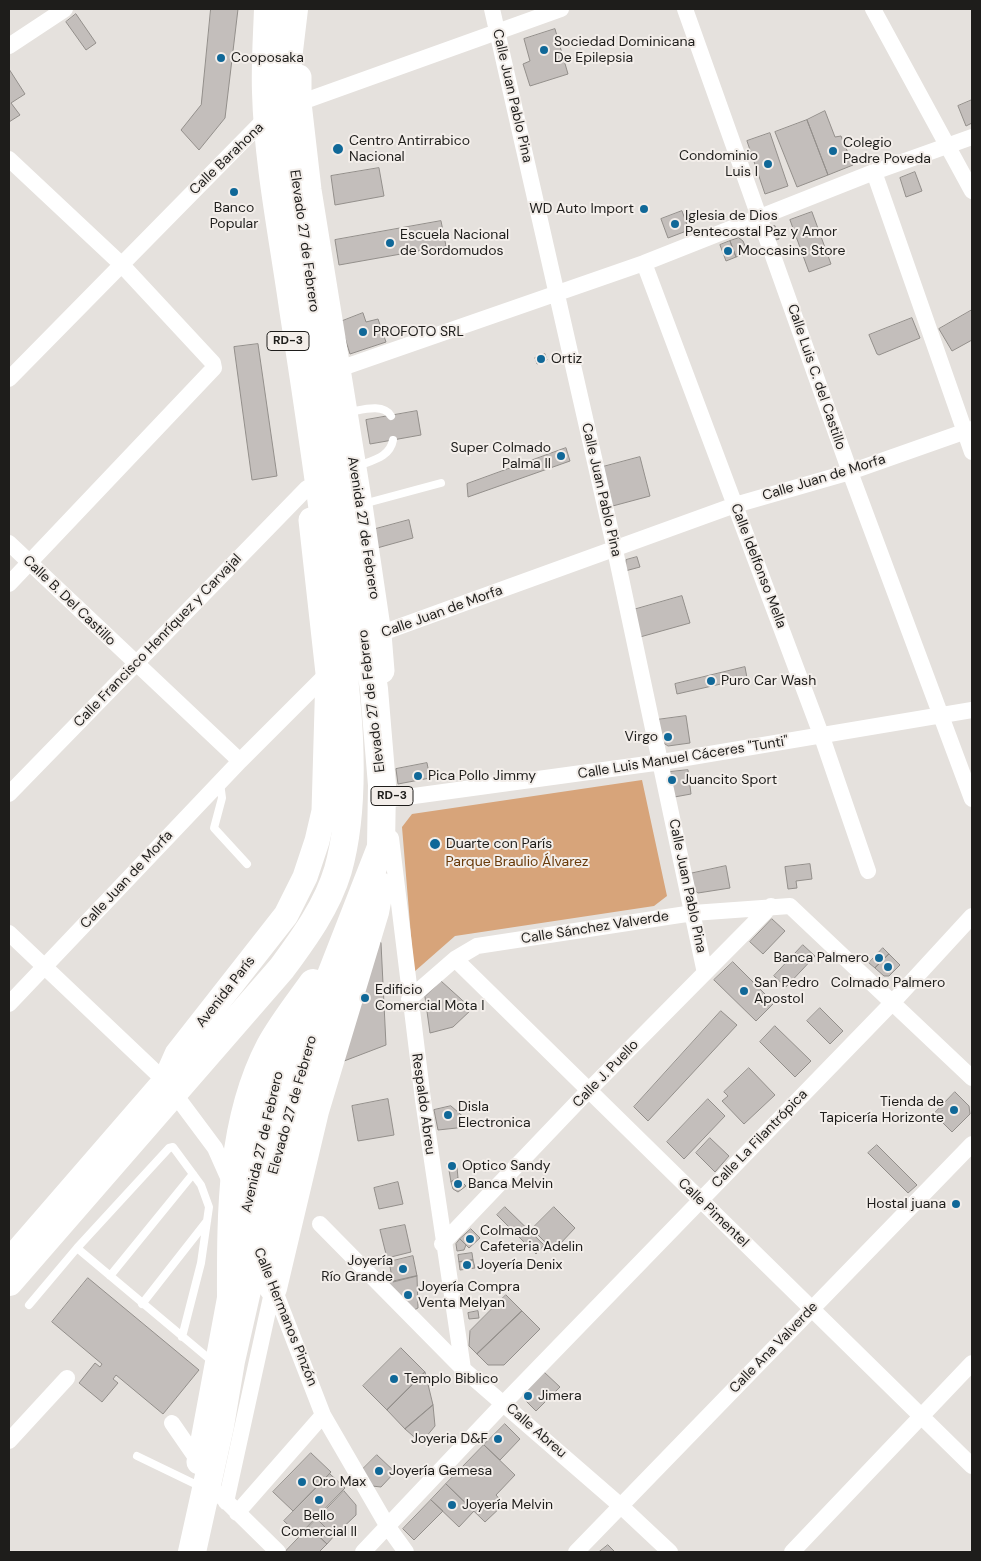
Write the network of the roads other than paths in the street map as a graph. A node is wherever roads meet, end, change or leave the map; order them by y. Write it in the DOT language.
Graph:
graph roads {
  1 [pos="64,9"];
  2 [pos="262,9"];
  3 [pos="268,9"];
  4 [pos="294,9"];
  5 [pos="303,9"];
  6 [pos="492,9"];
  7 [pos="561,9"];
  8 [pos="685,9"];
  9 [pos="873,9"];
  10 [pos="497,32"];
  11 [pos="9,46"];
  12 [pos="299,103"];
  13 [pos="260,124"];
  14 [pos="972,137"];
  15 [pos="949,146"];
  16 [pos="9,159"];
  17 [pos="874,172"];
  18 [pos="972,191"];
  19 [pos="760,217"];
  20 [pos="644,263"];
  21 [pos="121,264"];
  22 [pos="556,292"];
  23 [pos="339,369"];
  24 [pos="9,379"];
  25 [pos="346,412"];
  26 [pos="391,416"];
  27 [pos="968,430"];
  28 [pos="393,440"];
  29 [pos="972,452"];
  30 [pos="354,467"];
  31 [pos="850,472"];
  32 [pos="441,483"];
  33 [pos="307,488"];
  34 [pos="360,505"];
  35 [pos="734,505"];
  36 [pos="9,543"];
  37 [pos="615,550"];
  38 [pos="29,563"];
  39 [pos="9,584"];
  40 [pos="339,630"];
  41 [pos="380,634"];
  42 [pos="134,664"];
  43 [pos="328,673"];
  44 [pos="972,710"];
  45 [pos="942,716"];
  46 [pos="822,737"];
  47 [pos="240,761"];
  48 [pos="662,762"];
  49 [pos="220,781"];
  50 [pos="9,794"];
  51 [pos="972,799"];
  52 [pos="392,800"];
  53 [pos="386,843"];
  54 [pos="247,864"];
  55 [pos="868,871"];
  56 [pos="771,906"];
  57 [pos="693,913"];
  58 [pos="972,916"];
  59 [pos="9,934"];
  60 [pos="455,959"];
  61 [pos="44,968"];
  62 [pos="705,973"];
  63 [pos="313,983"];
  64 [pos="409,999"];
  65 [pos="892,1003"];
  66 [pos="9,1004"];
  67 [pos="972,1078"];
  68 [pos="165,1081"];
  69 [pos="588,1091"];
  70 [pos="972,1144"];
  71 [pos="194,1174"];
  72 [pos="700,1200"];
  73 [pos="245,1217"];
  74 [pos="208,1219"];
  75 [pos="320,1224"];
  76 [pos="442,1244"];
  77 [pos="77,1248"];
  78 [pos="9,1261"];
  79 [pos="110,1276"];
  80 [pos="9,1282"];
  81 [pos="274,1288"];
  82 [pos="142,1304"];
  83 [pos="29,1305"];
  84 [pos="812,1308"];
  85 [pos="182,1337"];
  86 [pos="224,1363"];
  87 [pos="972,1363"];
  88 [pos="463,1369"];
  89 [pos="67,1378"];
  90 [pos="504,1403"];
  91 [pos="323,1415"];
  92 [pos="920,1416"];
  93 [pos="172,1422"];
  94 [pos="9,1441"];
  95 [pos="137,1456"];
  96 [pos="972,1466"];
  97 [pos="201,1475"];
  98 [pos="232,1507"];
  99 [pos="622,1507"];
  100 [pos="388,1527"];
  101 [pos="179,1552"];
  102 [pos="192,1552"];
  103 [pos="278,1552"];
  104 [pos="363,1552"];
  105 [pos="406,1552"];
  106 [pos="576,1552"];
  107 [pos="670,1552"];
  108 [pos="792,1552"];
  1 -- 11 [label="street"];
  2 -- 13 [label="main road, RD-3"];
  3 -- 40 [label="highway, Elevado 27 de Febrero / RD-3"];
  4 -- 53 [label="highway, Elevado 27 de Febrero / RD-3"];
  5 -- 12 [label="main road, Avenida 27 de Febrero / RD-3"];
  6 -- 10 [label="street, Calle Juan Pablo Pina"];
  7 -- 10 [label="street, Calle Barahona"];
  8 -- 19 [label="street, Calle Luis C. del Castillo"];
  9 -- 15 [label="street"];
  10 -- 12 [label="street, Calle Barahona"];
  10 -- 22 [label="street, Calle Juan Pablo Pina"];
  12 -- 13 [label="street, Calle Barahona"];
  12 -- 23 [label="main road, Avenida 27 de Febrero / RD-3"];
  13 -- 21 [label="street, Calle Barahona"];
  13 -- 33 [label="main road, RD-3"];
  14 -- 15 [label="street"];
  15 -- 17 [label="street"];
  15 -- 18 [label="street"];
  16 -- 21 [label="street"];
  17 -- 19 [label="street"];
  17 -- 27 [label="street"];
  19 -- 20 [label="street"];
  19 -- 31 [label="street, Calle Luis C. del Castillo"];
  20 -- 22 [label="street"];
  20 -- 35 [label="street, Calle Idelfonso Mella"];
  21 -- 24 [label="street, Calle Barahona"];
  21 -- 38 [label="street"];
  22 -- 23 [label="street"];
  22 -- 37 [label="street, Calle Juan Pablo Pina"];
  23 -- 25 [label="main road, Avenida 27 de Febrero / RD-3"];
  25 -- 26 [label="lane"];
  25 -- 30 [label="main road, Avenida 27 de Febrero / RD-3"];
  27 -- 29 [label="street"];
  27 -- 31 [label="street, Calle Juan de Morfa"];
  28 -- 30 [label="lane"];
  30 -- 34 [label="main road, Avenida 27 de Febrero / RD-3"];
  31 -- 35 [label="street, Calle Juan de Morfa"];
  31 -- 45 [label="street, Calle Luis C. del Castillo"];
  32 -- 34 [label="lane"];
  33 -- 42 [label="street, Calle Francisco Henríquez y Carvajal"];
  33 -- 43 [label="main road, RD-3"];
  34 -- 41 [label="main road, Avenida 27 de Febrero / RD-3"];
  35 -- 37 [label="street, Calle Juan de Morfa"];
  35 -- 46 [label="street, Calle Idelfonso Mella"];
  36 -- 38 [label="street, Calle B. Del Castillo"];
  37 -- 41 [label="street, Calle Juan de Morfa"];
  37 -- 48 [label="street, Calle Juan Pablo Pina"];
  38 -- 39 [label="street"];
  38 -- 42 [label="street, Calle B. Del Castillo"];
  40 -- 68 [label="highway"];
  40 -- 80 [label="highway, Elevado 27 de Febrero / RD-3"];
  41 -- 43 [label="street, Calle Juan de Morfa"];
  41 -- 52 [label="main road, Avenida 27 de Febrero / RD-3"];
  42 -- 47 [label="street, Calle B. Del Castillo"];
  42 -- 50 [label="street, Calle Francisco Henríquez y Carvajal"];
  43 -- 47 [label="street, Calle Juan de Morfa"];
  43 -- 68 [label="main road, Avenida París / RD-3"];
  44 -- 45 [label="street, Calle Luis Manuel Cáceres \"Tunti\""];
  45 -- 46 [label="street, Calle Luis Manuel Cáceres \"Tunti\""];
  45 -- 51 [label="street, Calle Luis C. del Castillo"];
  46 -- 48 [label="street, Calle Luis Manuel Cáceres \"Tunti\""];
  46 -- 55 [label="street, Calle Idelfonso Mella"];
  47 -- 49 [label="street, Calle Juan de Morfa"];
  48 -- 52 [label="street, Calle Luis Manuel Cáceres \"Tunti\""];
  48 -- 57 [label="street, Calle Juan Pablo Pina"];
  49 -- 54 [label="lane"];
  49 -- 61 [label="street, Calle Juan de Morfa"];
  52 -- 53 [label="main road, Avenida 27 de Febrero / RD-3"];
  53 -- 63 [label="main road, Avenida 27 de Febrero / RD-3"];
  53 -- 64 [label="street, Respaldo Abreu"];
  53 -- 81 [label="highway"];
  53 -- 86 [label="highway, Elevado 27 de Febrero / RD-3"];
  56 -- 57 [label="street, Calle Sánchez Valverde"];
  56 -- 62 [label="street, Calle J. Puello"];
  56 -- 65 [label="street, Calle Sánchez Valverde"];
  57 -- 60 [label="street, Calle Sánchez Valverde"];
  57 -- 62 [label="street, Calle Juan Pablo Pina"];
  58 -- 65 [label="street, Calle La Filantrópica"];
  59 -- 61 [label="street"];
  60 -- 64 [label="street, Calle Sánchez Valverde"];
  60 -- 69 [label="street, Calle Pimentel"];
  61 -- 66 [label="street, Calle Juan de Morfa"];
  61 -- 68 [label="street"];
  62 -- 69 [label="street, Calle J. Puello"];
  63 -- 73 [label="main road, Avenida 27 de Febrero / RD-3"];
  63 -- 86 [label="highway"];
  64 -- 76 [label="street, Respaldo Abreu"];
  65 -- 67 [label="street, Calle Sánchez Valverde"];
  65 -- 72 [label="street, Calle La Filantrópica"];
  68 -- 73 [label="street, Calle Hermanos Pinzón"];
  68 -- 78 [label="main road, Avenida París / RD-3"];
  69 -- 72 [label="street, Calle Pimentel"];
  69 -- 76 [label="street, Calle J. Puello"];
  70 -- 84 [label="street, Calle Ana Valverde"];
  71 -- 74 [label="lane"];
  71 -- 77 [label="lane"];
  71 -- 79 [label="lane"];
  72 -- 84 [label="street, Calle Pimentel"];
  72 -- 90 [label="street, Calle La Filantrópica"];
  73 -- 81 [label="street, Calle Hermanos Pinzón"];
  73 -- 86 [label="main road, Avenida 27 de Febrero / RD-3"];
  74 -- 82 [label="lane"];
  74 -- 85 [label="lane"];
  75 -- 88 [label="street, Calle Abreu"];
  76 -- 88 [label="street, Respaldo Abreu"];
  77 -- 79 [label="lane"];
  77 -- 83 [label="lane"];
  79 -- 82 [label="lane"];
  81 -- 91 [label="street, Calle Hermanos Pinzón"];
  81 -- 98 [label="street"];
  82 -- 85 [label="lane"];
  84 -- 92 [label="street, Calle Pimentel"];
  84 -- 99 [label="street, Calle Ana Valverde"];
  85 -- 86 [label="lane"];
  86 -- 97 [label="main road, Avenida 27 de Febrero / RD-3"];
  86 -- 102 [label="highway, Elevado 27 de Febrero / RD-3"];
  87 -- 92 [label="street"];
  88 -- 90 [label="street, Calle Abreu"];
  89 -- 94 [label="street"];
  90 -- 99 [label="street, Calle Abreu"];
  90 -- 100 [label="street, Calle La Filantrópica"];
  91 -- 98 [label="street"];
  91 -- 100 [label="street, Calle Hermanos Pinzón"];
  92 -- 96 [label="street, Calle Pimentel"];
  92 -- 108 [label="street"];
  93 -- 97 [label="street"];
  95 -- 97 [label="lane"];
  97 -- 98 [label="street"];
  97 -- 101 [label="main road, Avenida 27 de Febrero / RD-3"];
  98 -- 103 [label="street"];
  99 -- 106 [label="street, Calle Ana Valverde"];
  99 -- 107 [label="street, Calle Abreu"];
  100 -- 104 [label="street, Calle La Filantrópica"];
  100 -- 105 [label="street, Calle Hermanos Pinzón"];
}
